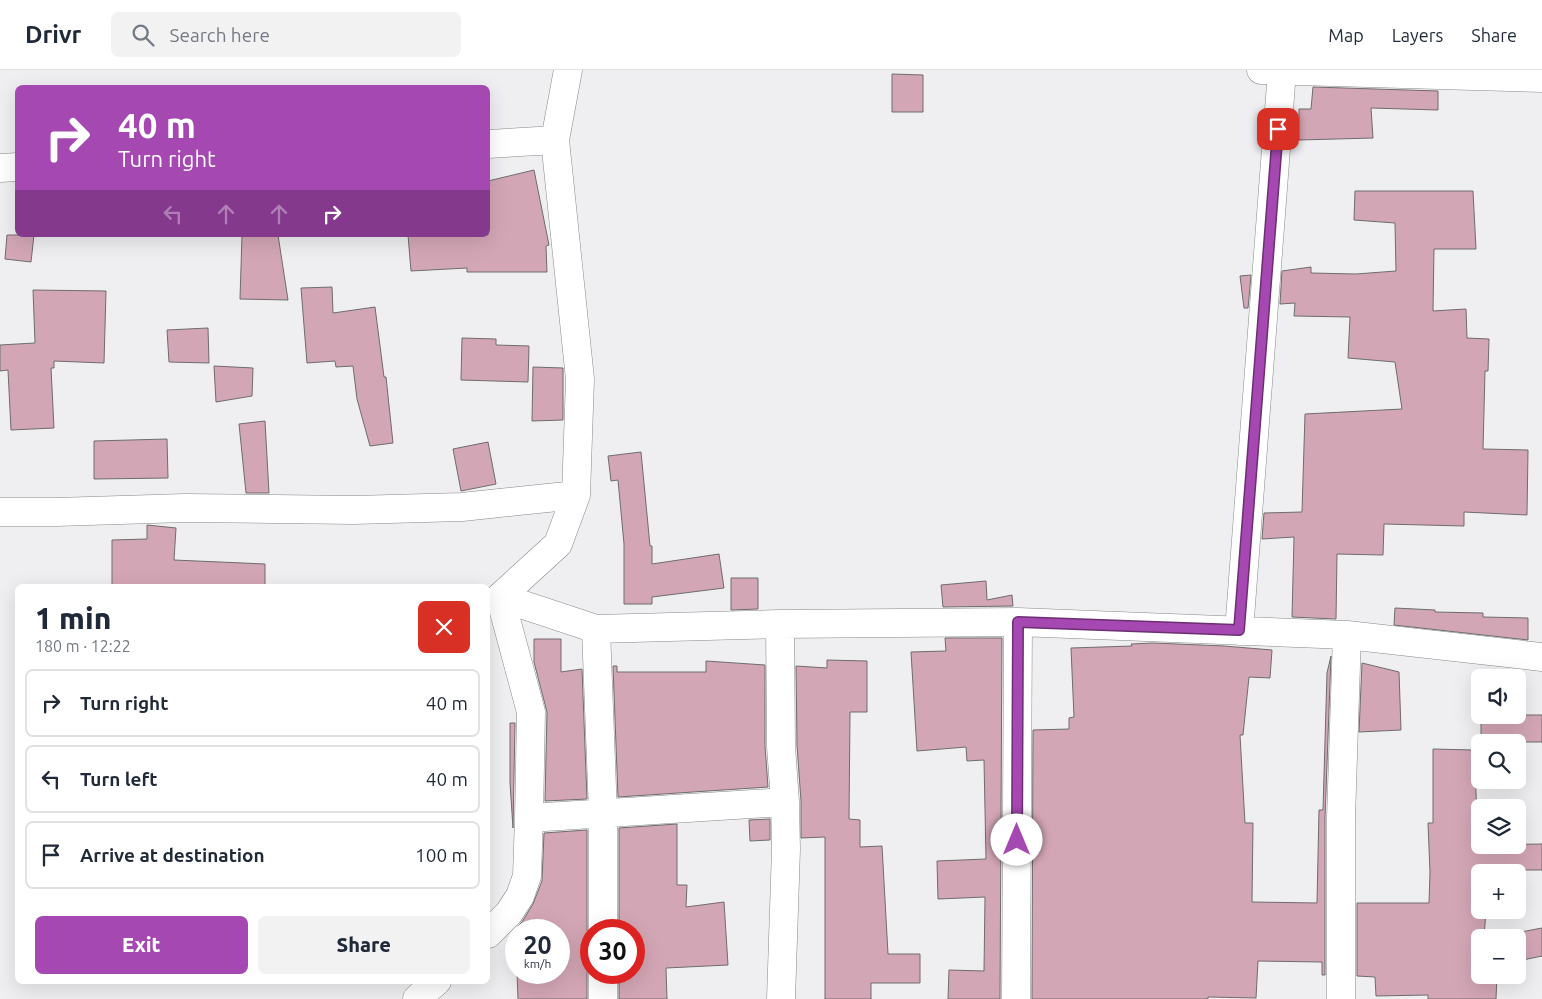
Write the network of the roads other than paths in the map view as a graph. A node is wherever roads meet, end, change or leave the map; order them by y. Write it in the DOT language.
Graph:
graph roads {
  1 [pos="568,70"];
  2 [pos="1272,71"];
  3 [pos="1542,78"];
  4 [pos="555,140"];
  5 [pos="490,144"];
  6 [pos="0,168"];
  7 [pos="15,168"];
  8 [pos="576,494"];
  9 [pos="0,512"];
  10 [pos="500,597"];
  11 [pos="1018,622"];
  12 [pos="780,624"];
  13 [pos="596,629"];
  14 [pos="1239,630"];
  15 [pos="1347,635"];
  16 [pos="1542,657"];
  17 [pos="785,802"];
  18 [pos="603,814"];
  19 [pos="529,818"];
  20 [pos="603,919"];
  21 [pos="490,932"];
  22 [pos="434,984"];
  23 [pos="603,984"];
  24 [pos="417,999"];
  25 [pos="603,999"];
  26 [pos="781,999"];
  27 [pos="1016,999"];
  28 [pos="1340,999"];
  1 -- 4 [label="street"];
  2 -- 3 [label="street"];
  2 -- 14 [label="street"];
  4 -- 5 [label="street"];
  4 -- 8 [label="street"];
  6 -- 7 [label="street"];
  8 -- 9 [label="street"];
  8 -- 10 [label="street"];
  10 -- 13 [label="street"];
  10 -- 19 [label="street"];
  11 -- 12 [label="street"];
  11 -- 14 [label="street"];
  11 -- 27 [label="street"];
  12 -- 13 [label="street"];
  12 -- 17 [label="street"];
  13 -- 18 [label="street"];
  14 -- 15 [label="street"];
  15 -- 16 [label="street"];
  15 -- 28 [label="street"];
  17 -- 18 [label="street"];
  17 -- 26 [label="street"];
  18 -- 19 [label="street"];
  18 -- 20 [label="street"];
  19 -- 21 [label="street"];
  22 -- 24 [label="street"];
  23 -- 25 [label="street"];
}
